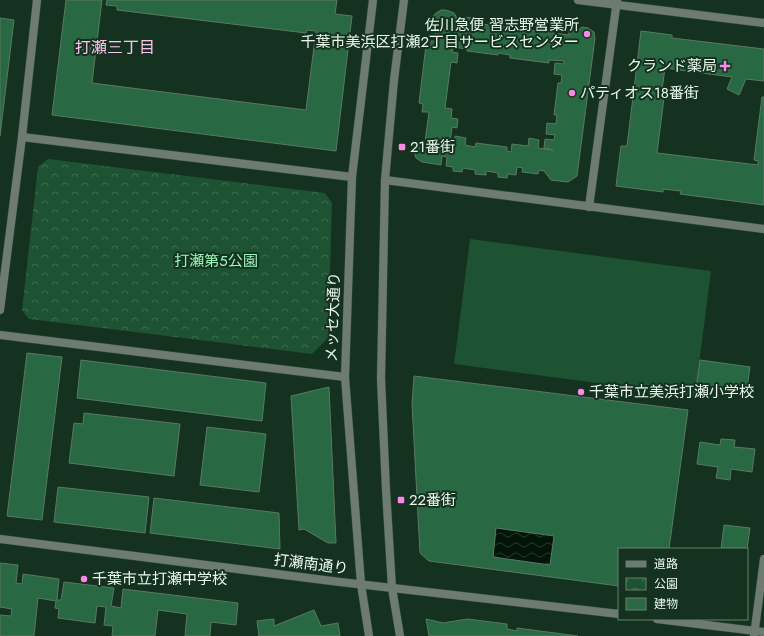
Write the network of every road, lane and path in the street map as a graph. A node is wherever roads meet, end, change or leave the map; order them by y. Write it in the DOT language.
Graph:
graph roads {
  1 [pos="37,0"];
  2 [pos="374,0"];
  3 [pos="404,0"];
  4 [pos="578,0"];
  5 [pos="617,2"];
  6 [pos="764,23"];
  7 [pos="22,137"];
  8 [pos="352,177"];
  9 [pos="385,180"];
  10 [pos="589,207"];
  11 [pos="764,229"];
  12 [pos="0,310"];
  13 [pos="0,335"];
  14 [pos="345,377"];
  15 [pos="0,539"];
  16 [pos="764,559"];
  17 [pos="361,584"];
  18 [pos="392,588"];
  19 [pos="618,614"];
  20 [pos="664,620"];
  21 [pos="764,632"];
  22 [pos="754,633"];
  23 [pos="369,636"];
  24 [pos="400,636"];
  1 -- 7 [label="street"];
  2 -- 8 [label="street, メッセ大通り"];
  3 -- 9 [label="street"];
  4 -- 5 [label="street"];
  5 -- 6 [label="street"];
  5 -- 10 [label="street"];
  7 -- 8 [label="street"];
  7 -- 12 [label="street"];
  8 -- 14 [label="street, メッセ大通り"];
  9 -- 10 [label="street"];
  9 -- 18 [label="street"];
  10 -- 11 [label="street"];
  13 -- 14 [label="street"];
  14 -- 17 [label="street, メッセ大通り"];
  15 -- 17 [label="street, 打瀬南通り"];
  16 -- 22 [label="street"];
  17 -- 18 [label="street, 打瀬南通り"];
  17 -- 23 [label="street, メッセ大通り"];
  18 -- 19 [label="street, 打瀬南通り"];
  18 -- 24 [label="street"];
  20 -- 22 [label="street"];
  21 -- 22 [label="street"];
}
